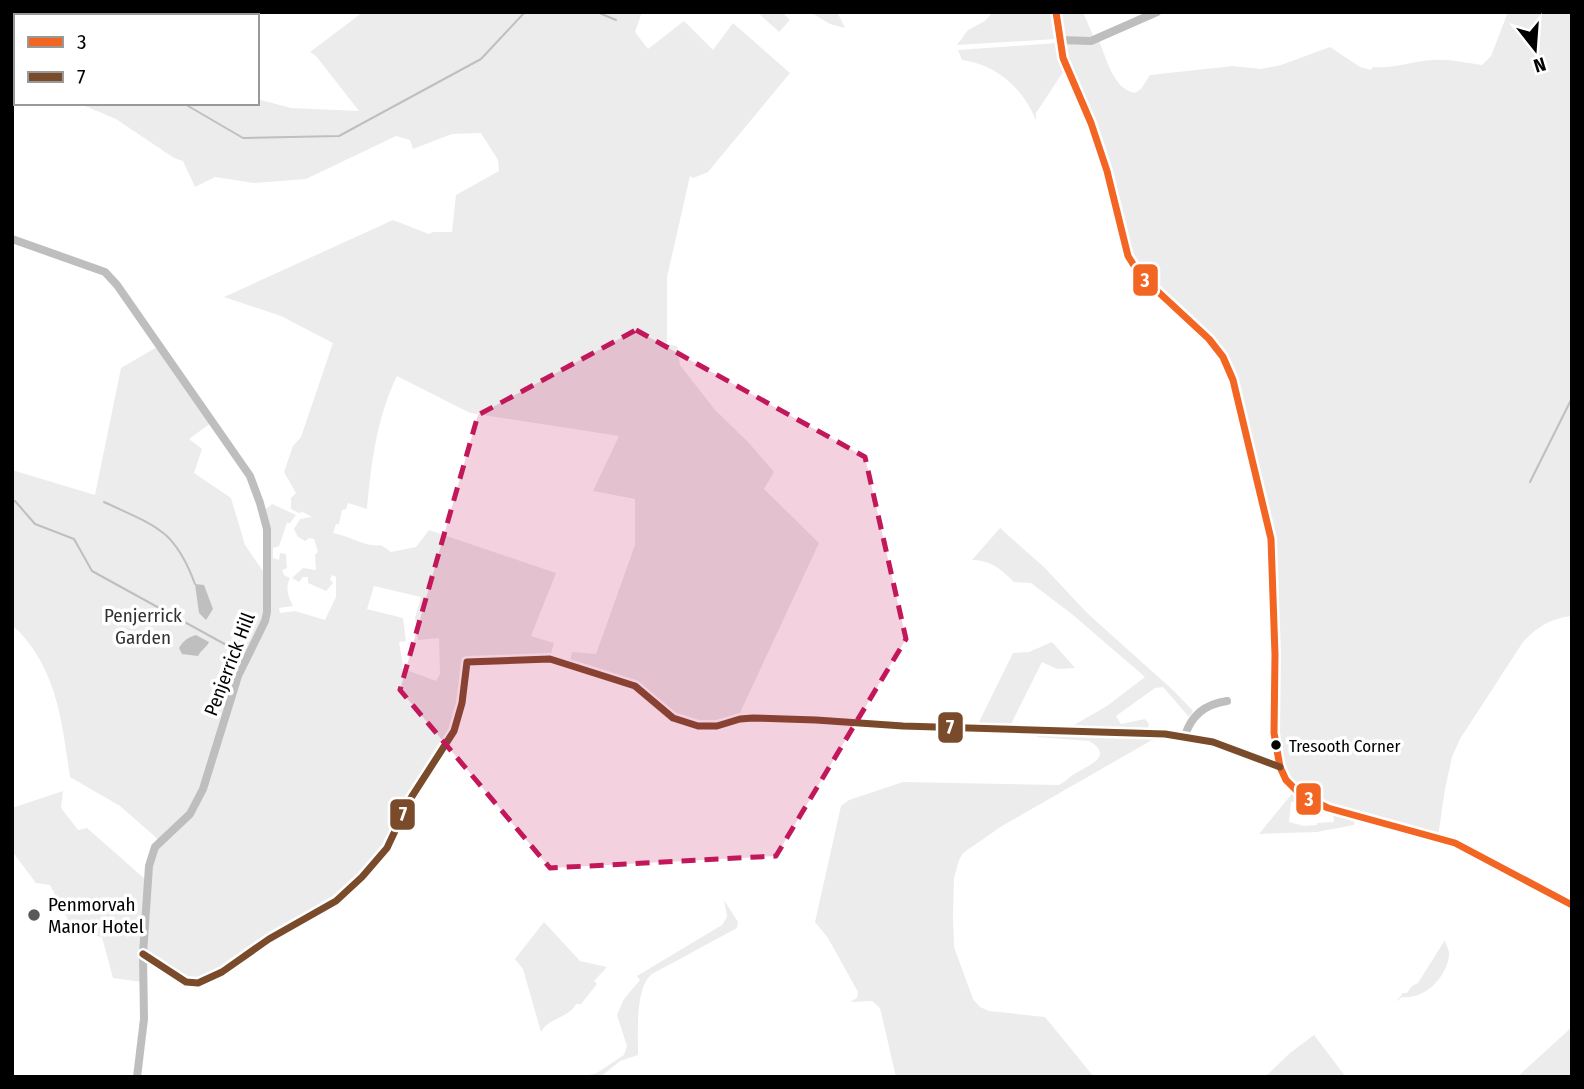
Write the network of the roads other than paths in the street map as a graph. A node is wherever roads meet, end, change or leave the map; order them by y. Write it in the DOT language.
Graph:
graph roads {
  1 [pos="1056,12"];
  2 [pos="1157,12"];
  3 [pos="1059,40"];
  4 [pos="12,239"];
  5 [pos="1227,701"];
  6 [pos="1185,736"];
  7 [pos="1280,767"];
  8 [pos="1572,905"];
  9 [pos="143,954"];
  10 [pos="137,1077"];
  1 -- 3 [label="street"];
  2 -- 3 [label="street"];
  3 -- 7 [label="street"];
  4 -- 9 [label="street, Penjerrick Hill"];
  5 -- 6 [label="street"];
  6 -- 7 [label="street"];
  6 -- 9 [label="street"];
  7 -- 8 [label="street"];
  9 -- 10 [label="street, Penjerrick Hill"];
}
